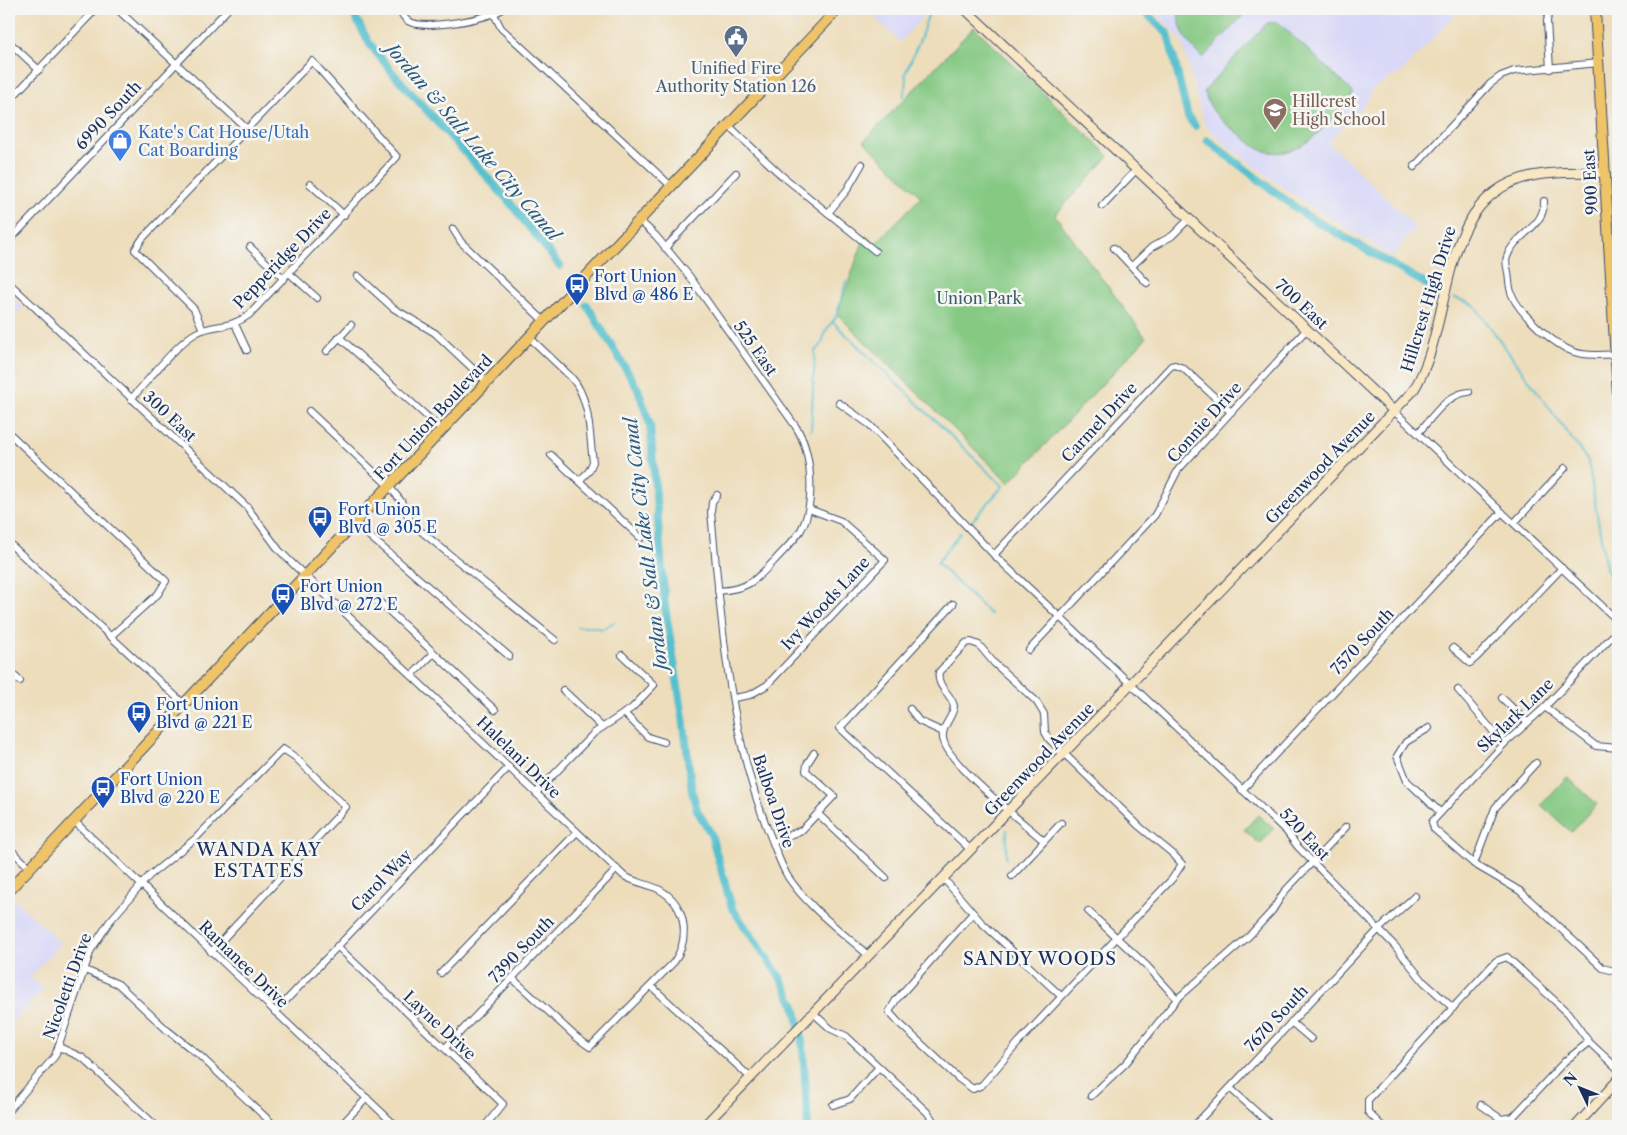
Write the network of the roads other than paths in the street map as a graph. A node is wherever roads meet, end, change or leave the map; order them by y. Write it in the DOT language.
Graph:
graph roads {
  1 [pos="117,9"];
  2 [pos="228,9"];
  3 [pos="399,9"];
  4 [pos="503,9"];
  5 [pos="838,9"];
  6 [pos="965,9"];
  7 [pos="1579,9"];
  8 [pos="1595,9"];
  9 [pos="93,10"];
  10 [pos="494,14"];
  11 [pos="9,42"];
  12 [pos="176,63"];
  13 [pos="1598,63"];
  14 [pos="1550,69"];
  15 [pos="38,70"];
  16 [pos="9,101"];
  17 [pos="728,125"];
  18 [pos="246,128"];
  19 [pos="862,164"];
  20 [pos="1414,167"];
  21 [pos="1136,170"];
  22 [pos="1604,172"];
  23 [pos="736,173"];
  24 [pos="310,184"];
  25 [pos="671,186"];
  26 [pos="1544,201"];
  27 [pos="1102,206"];
  28 [pos="828,213"];
  29 [pos="344,215"];
  30 [pos="1189,219"];
  31 [pos="639,220"];
  32 [pos="453,229"];
  33 [pos="9,240"];
  34 [pos="250,247"];
  35 [pos="665,248"];
  36 [pos="1114,248"];
  37 [pos="875,251"];
  38 [pos="1132,266"];
  39 [pos="290,273"];
  40 [pos="358,276"];
  41 [pos="284,279"];
  42 [pos="9,283"];
  43 [pos="1147,283"];
  44 [pos="317,298"];
  45 [pos="544,321"];
  46 [pos="235,324"];
  47 [pos="351,325"];
  48 [pos="202,330"];
  49 [pos="1307,330"];
  50 [pos="339,337"];
  51 [pos="529,337"];
  52 [pos="247,350"];
  53 [pos="327,351"];
  54 [pos="1616,354"];
  55 [pos="487,382"];
  56 [pos="1469,392"];
  57 [pos="1618,394"];
  58 [pos="131,399"];
  59 [pos="839,403"];
  60 [pos="309,411"];
  61 [pos="1231,412"];
  62 [pos="1395,412"];
  63 [pos="442,430"];
  64 [pos="9,433"];
  65 [pos="1418,433"];
  66 [pos="551,455"];
  67 [pos="1565,468"];
  68 [pos="579,481"];
  69 [pos="389,486"];
  70 [pos="717,495"];
  71 [pos="809,509"];
  72 [pos="1502,512"];
  73 [pos="354,523"];
  74 [pos="1514,523"];
  75 [pos="640,538"];
  76 [pos="9,543"];
  77 [pos="994,555"];
  78 [pos="1562,568"];
  79 [pos="305,575"];
  80 [pos="718,591"];
  81 [pos="373,596"];
  82 [pos="953,604"];
  83 [pos="1060,617"];
  84 [pos="1618,621"];
  85 [pos="1618,630"];
  86 [pos="111,636"];
  87 [pos="555,640"];
  88 [pos="1453,648"];
  89 [pos="1029,650"];
  90 [pos="434,653"];
  91 [pos="622,655"];
  92 [pos="509,656"];
  93 [pos="9,671"];
  94 [pos="412,676"];
  95 [pos="20,681"];
  96 [pos="1132,684"];
  97 [pos="563,690"];
  98 [pos="1458,690"];
  99 [pos="734,698"];
  100 [pos="1502,698"];
  101 [pos="184,704"];
  102 [pos="1545,707"];
  103 [pos="910,709"];
  104 [pos="495,710"];
  105 [pos="624,714"];
  106 [pos="1527,722"];
  107 [pos="602,727"];
  108 [pos="1429,728"];
  109 [pos="943,732"];
  110 [pos="664,742"];
  111 [pos="1504,744"];
  112 [pos="1618,748"];
  113 [pos="814,753"];
  114 [pos="1065,754"];
  115 [pos="1536,763"];
  116 [pos="509,767"];
  117 [pos="1242,790"];
  118 [pos="536,793"];
  119 [pos="1009,812"];
  120 [pos="1440,812"];
  121 [pos="818,814"];
  122 [pos="74,821"];
  123 [pos="1060,823"];
  124 [pos="1346,827"];
  125 [pos="577,832"];
  126 [pos="773,842"];
  127 [pos="1044,842"];
  128 [pos="9,848"];
  129 [pos="971,850"];
  130 [pos="1313,862"];
  131 [pos="1474,864"];
  132 [pos="30,868"];
  133 [pos="617,869"];
  134 [pos="1012,876"];
  135 [pos="886,878"];
  136 [pos="944,880"];
  137 [pos="142,885"];
  138 [pos="9,890"];
  139 [pos="1415,896"];
  140 [pos="1088,911"];
  141 [pos="973,914"];
  142 [pos="1379,929"];
  143 [pos="1117,938"];
  144 [pos="337,946"];
  145 [pos="211,952"];
  146 [pos="868,956"];
  147 [pos="85,970"];
  148 [pos="1618,972"];
  149 [pos="442,973"];
  150 [pos="512,978"];
  151 [pos="651,986"];
  152 [pos="1062,996"];
  153 [pos="1178,999"];
  154 [pos="1453,1008"];
  155 [pos="275,1012"];
  156 [pos="811,1016"];
  157 [pos="1292,1022"];
  158 [pos="1310,1040"];
  159 [pos="1589,1042"];
  160 [pos="60,1047"];
  161 [pos="445,1048"];
  162 [pos="879,1067"];
  163 [pos="1618,1069"];
  164 [pos="751,1078"];
  165 [pos="1618,1080"];
  166 [pos="1230,1088"];
  167 [pos="1091,1096"];
  168 [pos="366,1098"];
  169 [pos="833,1105"];
  170 [pos="1481,1105"];
  171 [pos="9,1110"];
  172 [pos="931,1124"];
  173 [pos="156,1126"];
  174 [pos="275,1126"];
  175 [pos="340,1126"];
  176 [pos="396,1126"];
  177 [pos="485,1126"];
  178 [pos="704,1126"];
  179 [pos="1194,1126"];
  180 [pos="1272,1126"];
  181 [pos="1382,1126"];
  182 [pos="1576,1126"];
  1 -- 12 [label="street"];
  2 -- 12 [label="street, 6990 South"];
  3 -- 10 [label="street"];
  4 -- 10 [label="street"];
  5 -- 17 [label="main road, Fort Union Boulevard"];
  6 -- 21 [label="street, 700 East"];
  7 -- 14 [label="street"];
  8 -- 13 [label="main road, 900 East"];
  9 -- 15 [label="street"];
  10 -- 25 [label="street"];
  11 -- 15 [label="street"];
  12 -- 18 [label="street"];
  12 -- 33 [label="street, 6990 South"];
  13 -- 14 [label="street"];
  13 -- 22 [label="main road, 900 East"];
  14 -- 20 [label="street"];
  15 -- 16 [label="street"];
  17 -- 25 [label="main road, Fort Union Boulevard"];
  17 -- 28 [label="street"];
  18 -- 29 [label="street, Pepperidge Drive"];
  18 -- 48 [label="street"];
  19 -- 28 [label="street"];
  21 -- 27 [label="street"];
  21 -- 30 [label="street, 700 East"];
  22 -- 54 [label="main road, 900 East"];
  22 -- 62 [label="street, Hillcrest High Drive"];
  23 -- 35 [label="street"];
  24 -- 29 [label="street"];
  25 -- 31 [label="main road, Fort Union Boulevard"];
  26 -- 54 [label="street"];
  28 -- 37 [label="street"];
  29 -- 39 [label="street, Pepperidge Drive"];
  30 -- 38 [label="street"];
  30 -- 49 [label="street, 700 East"];
  31 -- 35 [label="street, 525 East"];
  31 -- 45 [label="main road, Fort Union Boulevard"];
  32 -- 45 [label="street"];
  34 -- 41 [label="street"];
  35 -- 71 [label="street, 525 East"];
  36 -- 38 [label="street"];
  38 -- 43 [label="street"];
  39 -- 41 [label="street, Pepperidge Drive"];
  39 -- 44 [label="street"];
  40 -- 55 [label="street"];
  41 -- 46 [label="street, Pepperidge Drive"];
  42 -- 58 [label="street, 300 East"];
  45 -- 51 [label="main road, Fort Union Boulevard"];
  46 -- 48 [label="street, Pepperidge Drive"];
  46 -- 52 [label="street"];
  47 -- 50 [label="street"];
  48 -- 58 [label="street, Pepperidge Drive"];
  49 -- 61 [label="street, Connie Drive"];
  49 -- 62 [label="street, 700 East"];
  50 -- 53 [label="street"];
  50 -- 63 [label="street"];
  51 -- 55 [label="main road, Fort Union Boulevard"];
  51 -- 68 [label="street"];
  54 -- 57 [label="main road, 900 East"];
  55 -- 63 [label="main road, Fort Union Boulevard"];
  56 -- 65 [label="street"];
  58 -- 79 [label="street, 300 East"];
  59 -- 77 [label="street, 520 East"];
  60 -- 69 [label="street"];
  61 -- 77 [label="street, Carmel Drive"];
  61 -- 83 [label="street, Connie Drive"];
  62 -- 65 [label="street, 700 East"];
  62 -- 96 [label="street, Greenwood Avenue"];
  63 -- 69 [label="main road, Fort Union Boulevard"];
  64 -- 86 [label="street"];
  65 -- 72 [label="street, 700 East"];
  66 -- 68 [label="street"];
  67 -- 74 [label="street"];
  68 -- 75 [label="street"];
  69 -- 73 [label="main road, Fort Union Boulevard"];
  69 -- 87 [label="street"];
  70 -- 80 [label="street, Balboa Drive"];
  71 -- 80 [label="street"];
  71 -- 99 [label="street, Ivy Woods Lane"];
  72 -- 74 [label="street, 700 East"];
  72 -- 117 [label="street, 7570 South"];
  73 -- 79 [label="main road, Fort Union Boulevard"];
  73 -- 92 [label="street"];
  74 -- 78 [label="street, 700 East"];
  76 -- 86 [label="street"];
  77 -- 83 [label="street, 520 East"];
  78 -- 84 [label="street, 700 East"];
  78 -- 88 [label="street"];
  79 -- 94 [label="street, Halelani Drive"];
  79 -- 101 [label="main road, Fort Union Boulevard"];
  80 -- 99 [label="street, Balboa Drive"];
  81 -- 90 [label="street"];
  82 -- 129 [label="street"];
  83 -- 89 [label="street, Connie Drive"];
  83 -- 96 [label="street, 520 East"];
  85 -- 102 [label="street, Skylark Lane"];
  86 -- 101 [label="street"];
  90 -- 94 [label="street"];
  90 -- 104 [label="street"];
  91 -- 105 [label="street"];
  93 -- 95 [label="street"];
  94 -- 116 [label="street, Halelani Drive"];
  96 -- 114 [label="street, Greenwood Avenue"];
  96 -- 117 [label="street, 520 East"];
  97 -- 107 [label="street"];
  98 -- 111 [label="street"];
  99 -- 126 [label="street, Balboa Drive"];
  100 -- 106 [label="street"];
  101 -- 122 [label="main road, Fort Union Boulevard"];
  102 -- 106 [label="street, Skylark Lane"];
  102 -- 112 [label="street"];
  103 -- 109 [label="street"];
  105 -- 107 [label="street"];
  105 -- 110 [label="street"];
  106 -- 111 [label="street, Skylark Lane"];
  107 -- 118 [label="street"];
  108 -- 120 [label="street"];
  109 -- 114 [label="street"];
  109 -- 119 [label="street"];
  111 -- 120 [label="street, Skylark Lane"];
  113 -- 121 [label="street"];
  114 -- 119 [label="street, Greenwood Avenue"];
  114 -- 143 [label="street"];
  115 -- 131 [label="street"];
  116 -- 118 [label="street, Halelani Drive"];
  116 -- 144 [label="street, Carol Way"];
  117 -- 130 [label="street, 520 East"];
  118 -- 125 [label="street, Halelani Drive"];
  119 -- 127 [label="street"];
  119 -- 129 [label="street, Greenwood Avenue"];
  120 -- 131 [label="street, Skylark Lane"];
  121 -- 126 [label="street"];
  121 -- 135 [label="street"];
  122 -- 132 [label="main road, Fort Union Boulevard"];
  122 -- 137 [label="street, Ramanee Drive"];
  123 -- 127 [label="street"];
  124 -- 130 [label="street"];
  125 -- 133 [label="street, Halelani Drive"];
  125 -- 149 [label="street"];
  126 -- 146 [label="street, Balboa Drive"];
  127 -- 134 [label="street"];
  128 -- 132 [label="street"];
  129 -- 136 [label="street, Greenwood Avenue"];
  130 -- 142 [label="street, 520 East"];
  130 -- 153 [label="street"];
  131 -- 148 [label="street"];
  132 -- 138 [label="main road, Fort Union Boulevard"];
  133 -- 150 [label="street, 7390 South"];
  133 -- 151 [label="street, Halelani Drive"];
  136 -- 141 [label="street"];
  136 -- 146 [label="street, Greenwood Avenue"];
  137 -- 145 [label="street, Ramanee Drive"];
  137 -- 145 [label="street, Nicoletti Drive"];
  137 -- 147 [label="street, Nicoletti Drive"];
  139 -- 142 [label="street, 7670 South"];
  140 -- 143 [label="street"];
  141 -- 152 [label="street"];
  141 -- 152 [label="street"];
  142 -- 154 [label="street, 520 East"];
  142 -- 157 [label="street, 7670 South"];
  143 -- 152 [label="street"];
  143 -- 153 [label="street"];
  144 -- 155 [label="street, Carol Way"];
  144 -- 161 [label="street, Layne Drive"];
  145 -- 155 [label="street, Ramanee Drive"];
  146 -- 156 [label="street, Greenwood Avenue"];
  147 -- 160 [label="street, Nicoletti Drive"];
  147 -- 174 [label="street"];
  150 -- 151 [label="street, Halelani Drive"];
  150 -- 161 [label="street, 7390 South"];
  151 -- 164 [label="street"];
  153 -- 167 [label="street"];
  154 -- 159 [label="street"];
  154 -- 181 [label="street"];
  155 -- 168 [label="street, Ramanee Drive"];
  156 -- 162 [label="street"];
  156 -- 164 [label="street, Greenwood Avenue"];
  157 -- 158 [label="street"];
  157 -- 166 [label="street, 7670 South"];
  159 -- 163 [label="street"];
  159 -- 170 [label="street"];
  160 -- 171 [label="street, Nicoletti Drive"];
  160 -- 173 [label="street"];
  161 -- 177 [label="street, Layne Drive"];
  162 -- 169 [label="street"];
  162 -- 172 [label="street"];
  164 -- 178 [label="street, Greenwood Avenue"];
  165 -- 182 [label="street"];
  166 -- 179 [label="street, 7670 South"];
  166 -- 180 [label="street"];
  168 -- 175 [label="street"];
  168 -- 176 [label="street, Ramanee Drive"];
}
